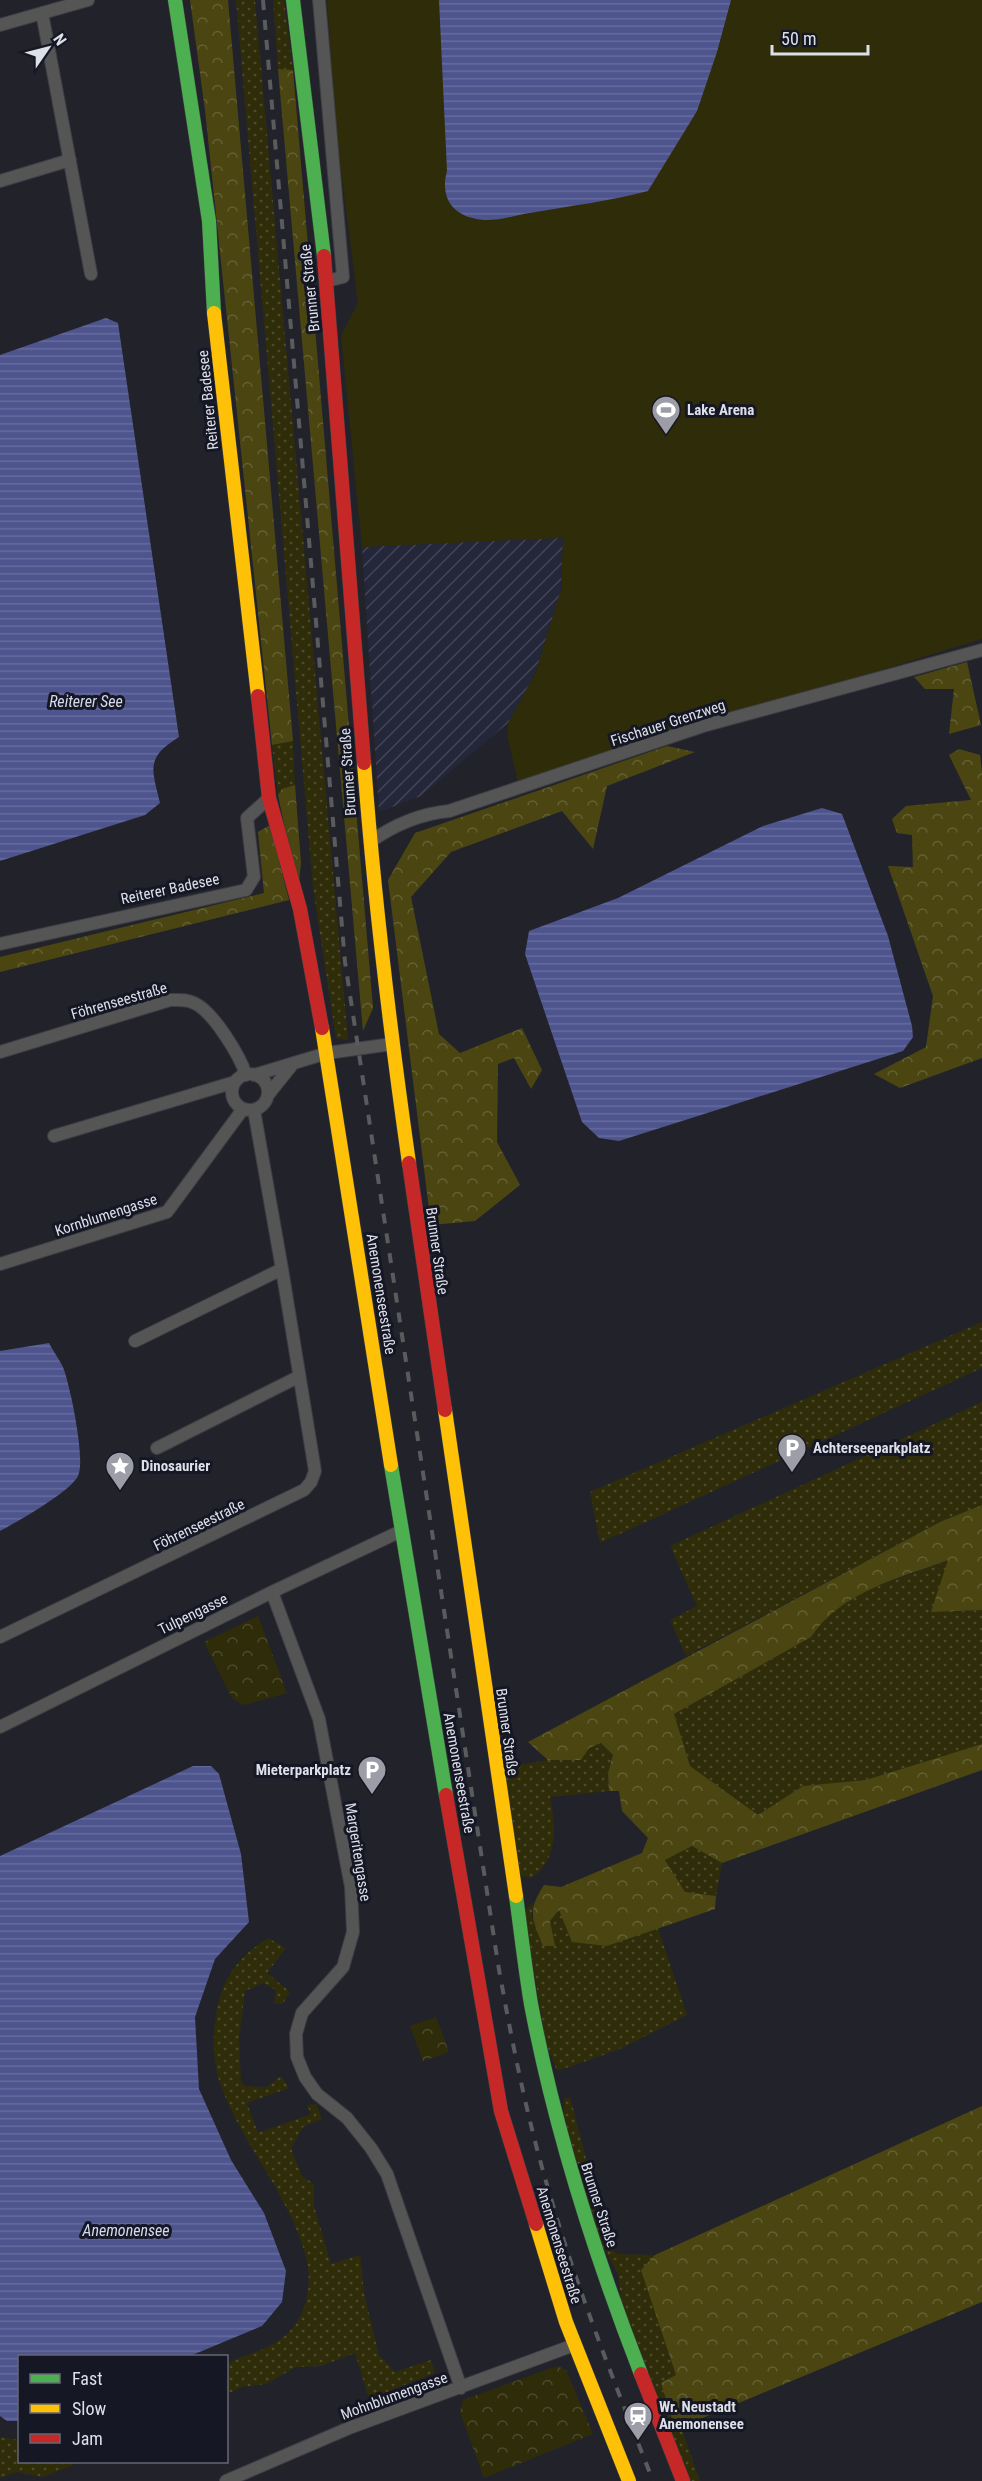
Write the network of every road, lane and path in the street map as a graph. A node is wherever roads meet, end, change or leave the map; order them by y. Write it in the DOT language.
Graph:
graph roads {
  1 [pos="88,0"];
  2 [pos="175,0"];
  3 [pos="293,0"];
  4 [pos="319,0"];
  5 [pos="42,14"];
  6 [pos="0,25"];
  7 [pos="70,160"];
  8 [pos="0,181"];
  9 [pos="90,274"];
  10 [pos="327,281"];
  11 [pos="982,650"];
  12 [pos="269,798"];
  13 [pos="370,842"];
  14 [pos="0,944"];
  15 [pos="392,1044"];
  16 [pos="0,1052"];
  17 [pos="327,1053"];
  18 [pos="293,1064"];
  19 [pos="250,1075"];
  20 [pos="235,1082"];
  21 [pos="268,1095"];
  22 [pos="248,1109"];
  23 [pos="54,1136"];
  24 [pos="0,1264"];
  25 [pos="282,1269"];
  26 [pos="135,1341"];
  27 [pos="298,1377"];
  28 [pos="157,1448"];
  29 [pos="401,1531"];
  30 [pos="272,1592"];
  31 [pos="0,1637"];
  32 [pos="0,1727"];
  33 [pos="574,2345"];
  34 [pos="461,2388"];
  35 [pos="226,2481"];
  36 [pos="629,2481"];
  37 [pos="683,2481"];
  1 -- 5 [label="street"];
  2 -- 12 [label="street, Reiterer Badesee"];
  3 -- 10 [label="street, Brunner Straße"];
  4 -- 10 [label="street"];
  5 -- 6 [label="street"];
  5 -- 7 [label="street"];
  7 -- 8 [label="street"];
  7 -- 9 [label="street"];
  10 -- 13 [label="street, Brunner Straße"];
  11 -- 13 [label="street, Fischauer Grenzweg"];
  12 -- 14 [label="street, Reiterer Badesee"];
  12 -- 17 [label="street, Reiterer Badesee"];
  13 -- 15 [label="street, Brunner Straße"];
  15 -- 17 [label="street"];
  15 -- 37 [label="street, Brunner Straße"];
  16 -- 19 [label="street, Föhrenseestraße"];
  17 -- 18 [label="street"];
  17 -- 29 [label="street, Anemonenseestraße"];
  18 -- 19 [label="street"];
  18 -- 21 [label="street"];
  19 -- 20 [label="street"];
  19 -- 21 [label="street"];
  20 -- 22 [label="street"];
  20 -- 23 [label="street"];
  21 -- 22 [label="street"];
  22 -- 24 [label="street, Kornblumengasse"];
  22 -- 25 [label="street, Föhrenseestraße"];
  25 -- 26 [label="street"];
  25 -- 27 [label="street, Föhrenseestraße"];
  27 -- 28 [label="street"];
  27 -- 31 [label="street, Föhrenseestraße"];
  29 -- 30 [label="street, Tulpengasse"];
  29 -- 33 [label="street, Anemonenseestraße"];
  30 -- 32 [label="street, Tulpengasse"];
  30 -- 34 [label="street, Margeritengasse"];
  33 -- 34 [label="street, Mohnblumengasse"];
  33 -- 36 [label="street, Anemonenseestraße"];
  34 -- 35 [label="street, Mohnblumengasse"];
}
